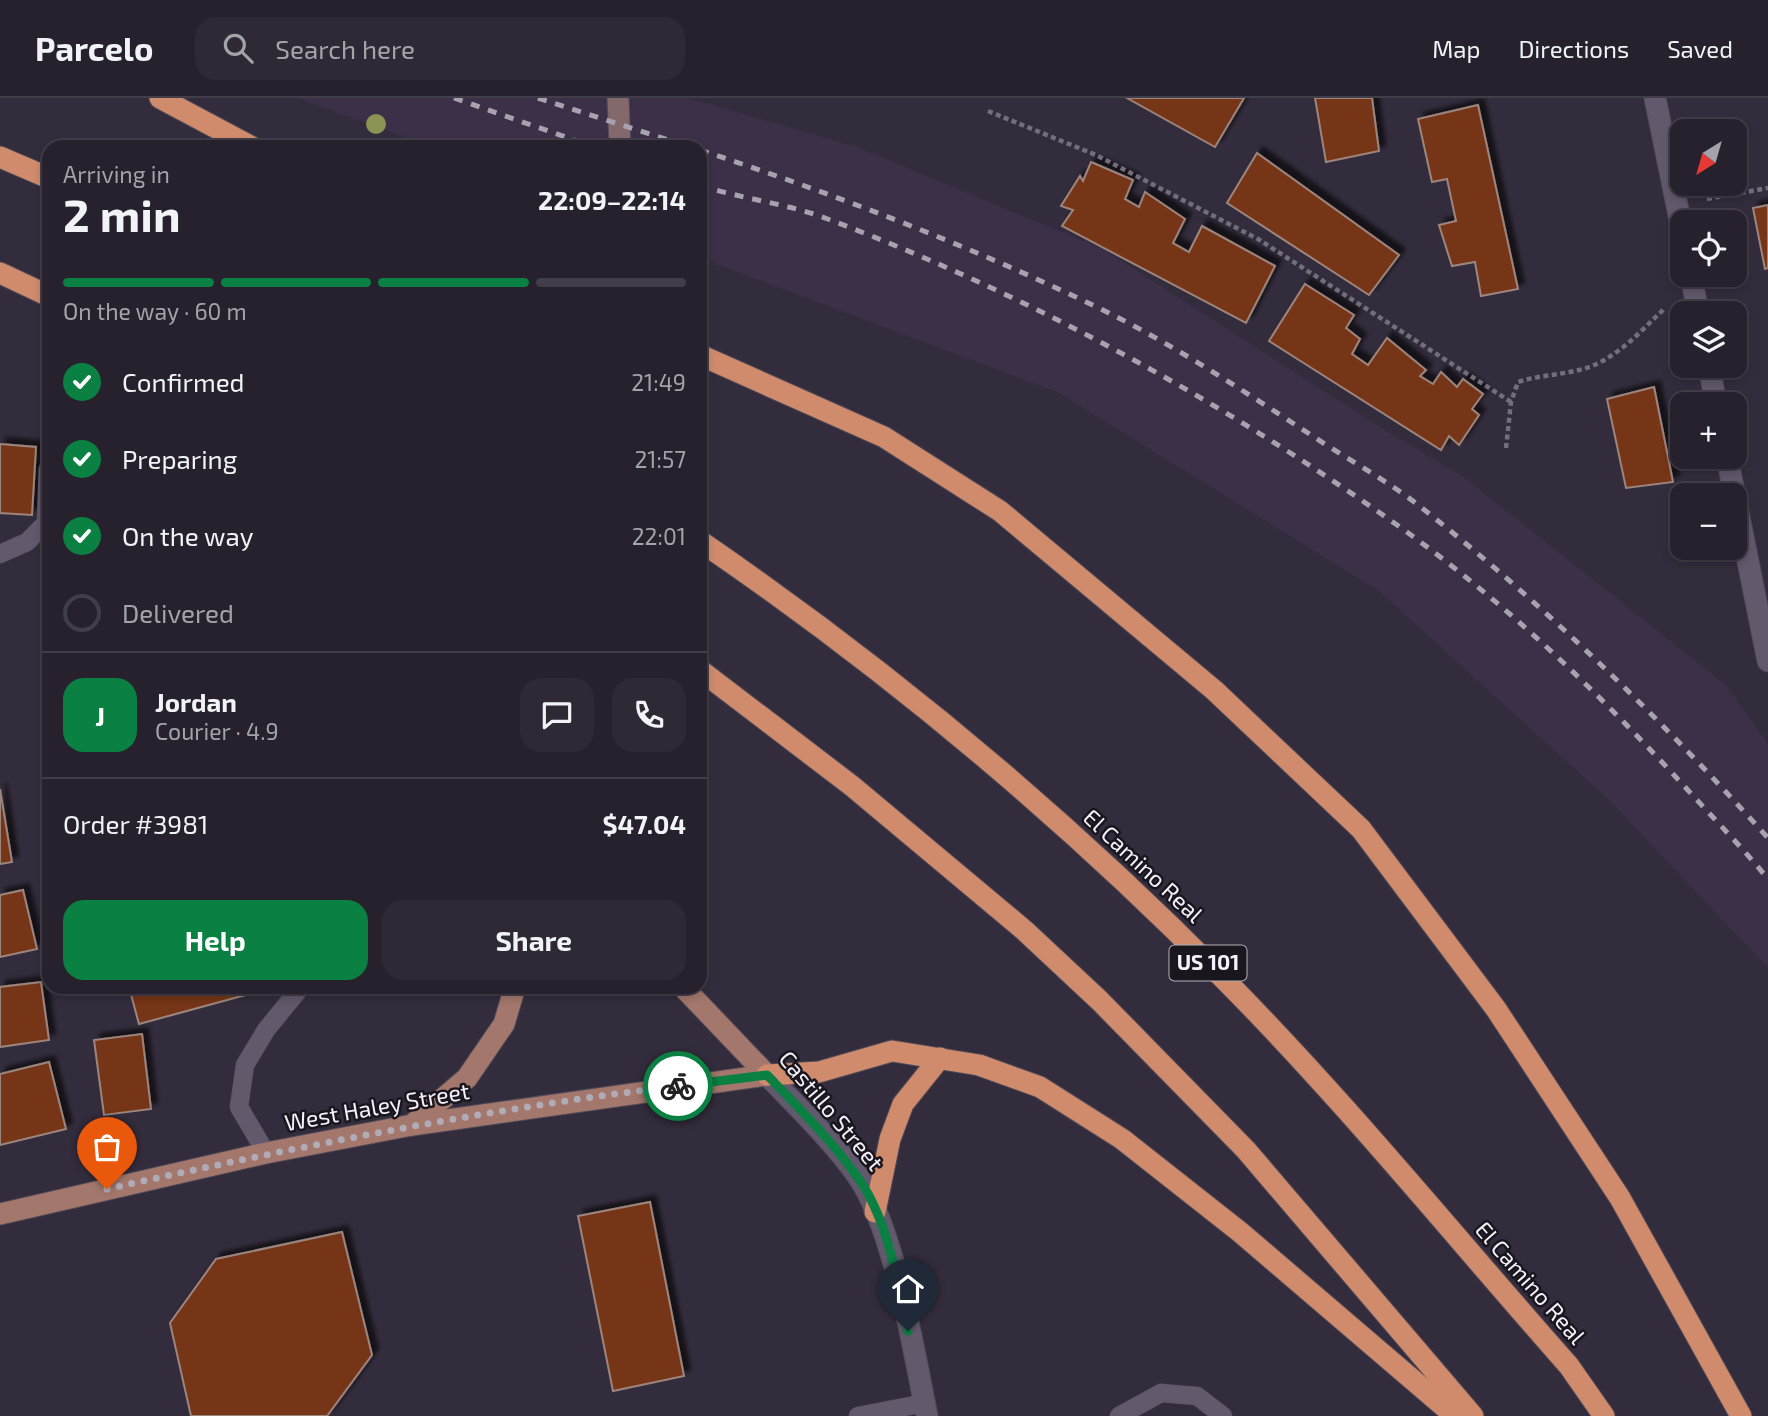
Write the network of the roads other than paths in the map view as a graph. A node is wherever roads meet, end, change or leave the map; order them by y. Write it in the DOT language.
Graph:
graph roads {
  1 [pos="160,98"];
  2 [pos="618,98"];
  3 [pos="1655,98"];
  4 [pos="238,140"];
  5 [pos="620,140"];
  6 [pos="0,158"];
  7 [pos="42,175"];
  8 [pos="1677,210"];
  9 [pos="0,273"];
  10 [pos="42,293"];
  11 [pos="707,358"];
  12 [pos="1729,469"];
  13 [pos="42,527"];
  14 [pos="707,546"];
  15 [pos="0,554"];
  16 [pos="1768,661"];
  17 [pos="707,675"];
  18 [pos="295,994"];
  19 [pos="512,994"];
  20 [pos="690,994"];
  21 [pos="940,1058"];
  22 [pos="767,1075"];
  23 [pos="412,1125"];
  24 [pos="266,1153"];
  25 [pos="876,1212"];
  26 [pos="0,1214"];
  27 [pos="926,1409"];
  28 [pos="858,1416"];
  29 [pos="1119,1416"];
  30 [pos="1223,1416"];
  31 [pos="1455,1416"];
  32 [pos="1473,1416"];
  33 [pos="1604,1416"];
  34 [pos="1741,1416"];
  1 -- 4 [label="highway"];
  2 -- 5 [label="main road"];
  3 -- 8 [label="street"];
  6 -- 7 [label="highway"];
  9 -- 10 [label="highway"];
  11 -- 34 [label="highway"];
  12 -- 16 [label="street"];
  13 -- 15 [label="lane"];
  14 -- 33 [label="highway, El Camino Real / US 101"];
  17 -- 32 [label="highway"];
  18 -- 24 [label="lane"];
  19 -- 23 [label="main road"];
  20 -- 22 [label="main road, Castillo Street"];
  21 -- 22 [label="highway"];
  21 -- 25 [label="highway"];
  21 -- 31 [label="highway"];
  22 -- 23 [label="main road, West Haley Street"];
  22 -- 25 [label="street, Castillo Street"];
  23 -- 24 [label="main road, West Haley Street"];
  24 -- 26 [label="main road, West Haley Street"];
  25 -- 27 [label="street, Castillo Street"];
  27 -- 28 [label="lane"];
  29 -- 30 [label="lane"];
}
